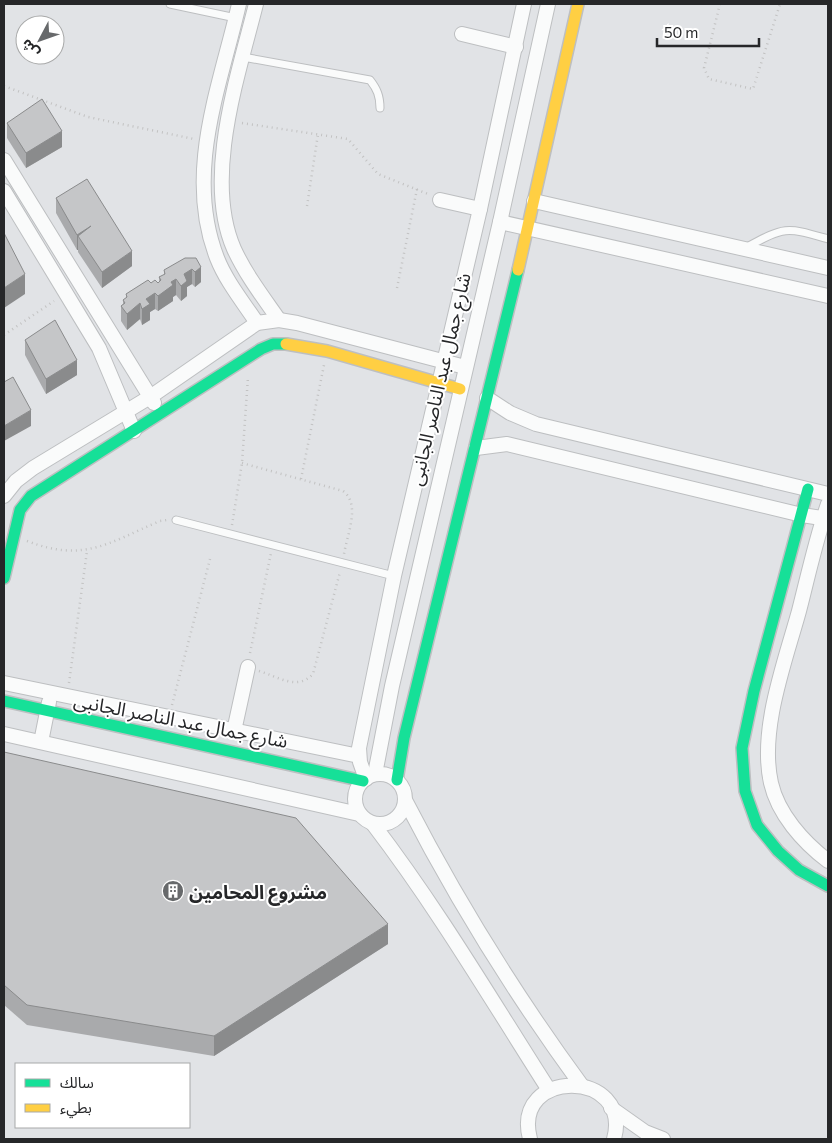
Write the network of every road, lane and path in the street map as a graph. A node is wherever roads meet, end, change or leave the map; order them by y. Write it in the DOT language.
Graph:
graph roads {
  1 [pos="170,4"];
  2 [pos="239,4"];
  3 [pos="256,4"];
  4 [pos="524,4"];
  5 [pos="548,4"];
  6 [pos="578,4"];
  7 [pos="720,4"];
  8 [pos="780,4"];
  9 [pos="236,18"];
  10 [pos="251,21"];
  11 [pos="462,34"];
  12 [pos="515,51"];
  13 [pos="243,58"];
  14 [pos="536,59"];
  15 [pos="4,86"];
  16 [pos="380,108"];
  17 [pos="229,121"];
  18 [pos="318,134"];
  19 [pos="206,141"];
  20 [pos="4,160"];
  21 [pos="4,191"];
  22 [pos="440,200"];
  23 [pos="534,201"];
  24 [pos="307,206"];
  25 [pos="480,209"];
  26 [pos="500,222"];
  27 [pos="528,229"];
  28 [pos="828,239"];
  29 [pos="744,249"];
  30 [pos="828,268"];
  31 [pos="397,288"];
  32 [pos="66,293"];
  33 [pos="828,296"];
  34 [pos="279,320"];
  35 [pos="257,323"];
  36 [pos="4,335"];
  37 [pos="327,351"];
  38 [pos="250,356"];
  39 [pos="443,361"];
  40 [pos="465,367"];
  41 [pos="438,381"];
  42 [pos="460,389"];
  43 [pos="150,397"];
  44 [pos="487,398"];
  45 [pos="127,411"];
  46 [pos="161,415"];
  47 [pos="134,431"];
  48 [pos="476,448"];
  49 [pos="242,463"];
  50 [pos="301,479"];
  51 [pos="808,489"];
  52 [pos="828,494"];
  53 [pos="4,496"];
  54 [pos="802,514"];
  55 [pos="827,514"];
  56 [pos="176,520"];
  57 [pos="230,534"];
  58 [pos="13,536"];
  59 [pos="272,545"];
  60 [pos="88,551"];
  61 [pos="210,559"];
  62 [pos="342,563"];
  63 [pos="394,576"];
  64 [pos="4,578"];
  65 [pos="248,667"];
  66 [pos="4,683"];
  67 [pos="51,694"];
  68 [pos="67,697"];
  69 [pos="4,700"];
  70 [pos="47,710"];
  71 [pos="168,718"];
  72 [pos="234,731"];
  73 [pos="4,734"];
  74 [pos="41,742"];
  75 [pos="359,756"];
  76 [pos="368,778"];
  77 [pos="397,780"];
  78 [pos="406,802"];
  79 [pos="359,814"];
  80 [pos="373,824"];
  81 [pos="828,861"];
  82 [pos="828,886"];
  83 [pos="582,1086"];
  84 [pos="549,1090"];
  85 [pos="611,1108"];
  86 [pos="530,1139"];
  87 [pos="614,1139"];
  88 [pos="663,1139"];
  1 -- 9 [label="lane"];
  2 -- 9 [label="street"];
  3 -- 10 [label="street"];
  4 -- 12 [label="street, شارع جمال عبد الناصر الجانبى"];
  5 -- 14 [label="street"];
  6 -- 23 [label="street"];
  7 -- 8 [label="path"];
  9 -- 10 [label="street"];
  9 -- 19 [label="street"];
  10 -- 13 [label="street"];
  11 -- 12 [label="street"];
  12 -- 14 [label="street"];
  12 -- 25 [label="street, شارع جمال عبد الناصر الجانبى"];
  13 -- 16 [label="lane"];
  13 -- 17 [label="street"];
  14 -- 26 [label="street"];
  15 -- 19 [label="path"];
  17 -- 18 [label="path"];
  17 -- 34 [label="street"];
  18 -- 24 [label="path"];
  18 -- 31 [label="path"];
  19 -- 35 [label="street"];
  20 -- 43 [label="street"];
  21 -- 32 [label="street"];
  22 -- 25 [label="street"];
  23 -- 27 [label="street"];
  23 -- 29 [label="street"];
  25 -- 39 [label="street, شارع جمال عبد الناصر الجانبى"];
  26 -- 27 [label="street"];
  26 -- 40 [label="street"];
  27 -- 33 [label="street"];
  27 -- 44 [label="street"];
  28 -- 29 [label="lane"];
  29 -- 30 [label="street"];
  32 -- 36 [label="path"];
  32 -- 45 [label="street"];
  34 -- 35 [label="street"];
  34 -- 39 [label="street"];
  35 -- 43 [label="street"];
  37 -- 38 [label="street"];
  37 -- 41 [label="street"];
  37 -- 50 [label="path"];
  38 -- 46 [label="street"];
  38 -- 49 [label="path"];
  39 -- 40 [label="street"];
  39 -- 41 [label="street, شارع جمال عبد الناصر الجانبى"];
  40 -- 42 [label="street"];
  41 -- 42 [label="street"];
  41 -- 63 [label="street, شارع جمال عبد الناصر الجانبى"];
  42 -- 76 [label="street"];
  43 -- 45 [label="street"];
  43 -- 46 [label="street"];
  44 -- 48 [label="street"];
  44 -- 51 [label="street"];
  45 -- 47 [label="street"];
  45 -- 53 [label="street"];
  46 -- 47 [label="street"];
  47 -- 58 [label="street"];
  48 -- 54 [label="street"];
  48 -- 77 [label="street"];
  49 -- 50 [label="path"];
  49 -- 57 [label="path"];
  50 -- 62 [label="path"];
  51 -- 52 [label="street"];
  51 -- 54 [label="street"];
  54 -- 55 [label="street"];
  54 -- 82 [label="street"];
  55 -- 81 [label="street"];
  56 -- 57 [label="lane"];
  56 -- 60 [label="path"];
  57 -- 59 [label="lane"];
  58 -- 60 [label="path"];
  58 -- 64 [label="street"];
  59 -- 62 [label="lane"];
  59 -- 65 [label="path"];
  60 -- 68 [label="path"];
  61 -- 71 [label="path"];
  62 -- 63 [label="lane"];
  62 -- 65 [label="path"];
  63 -- 75 [label="street, شارع جمال عبد الناصر الجانبى"];
  65 -- 72 [label="street"];
  66 -- 67 [label="street, شارع جمال عبد الناصر الجانبى"];
  67 -- 68 [label="street, شارع جمال عبد الناصر الجانبى"];
  67 -- 70 [label="street"];
  68 -- 71 [label="street, شارع جمال عبد الناصر الجانبى"];
  69 -- 70 [label="street"];
  70 -- 74 [label="street"];
  70 -- 76 [label="street"];
  71 -- 72 [label="street, شارع جمال عبد الناصر الجانبى"];
  72 -- 75 [label="street, شارع جمال عبد الناصر الجانبى"];
  73 -- 74 [label="street"];
  74 -- 79 [label="street"];
  75 -- 76 [label="street, شارع جمال عبد الناصر الجانبى"];
  76 -- 77 [label="street"];
  76 -- 79 [label="street"];
  77 -- 78 [label="street"];
  78 -- 80 [label="street"];
  78 -- 83 [label="street"];
  79 -- 80 [label="street"];
  80 -- 84 [label="street"];
  83 -- 84 [label="street"];
  83 -- 85 [label="street"];
  84 -- 86 [label="street"];
  85 -- 87 [label="street"];
  85 -- 88 [label="street"];
}
